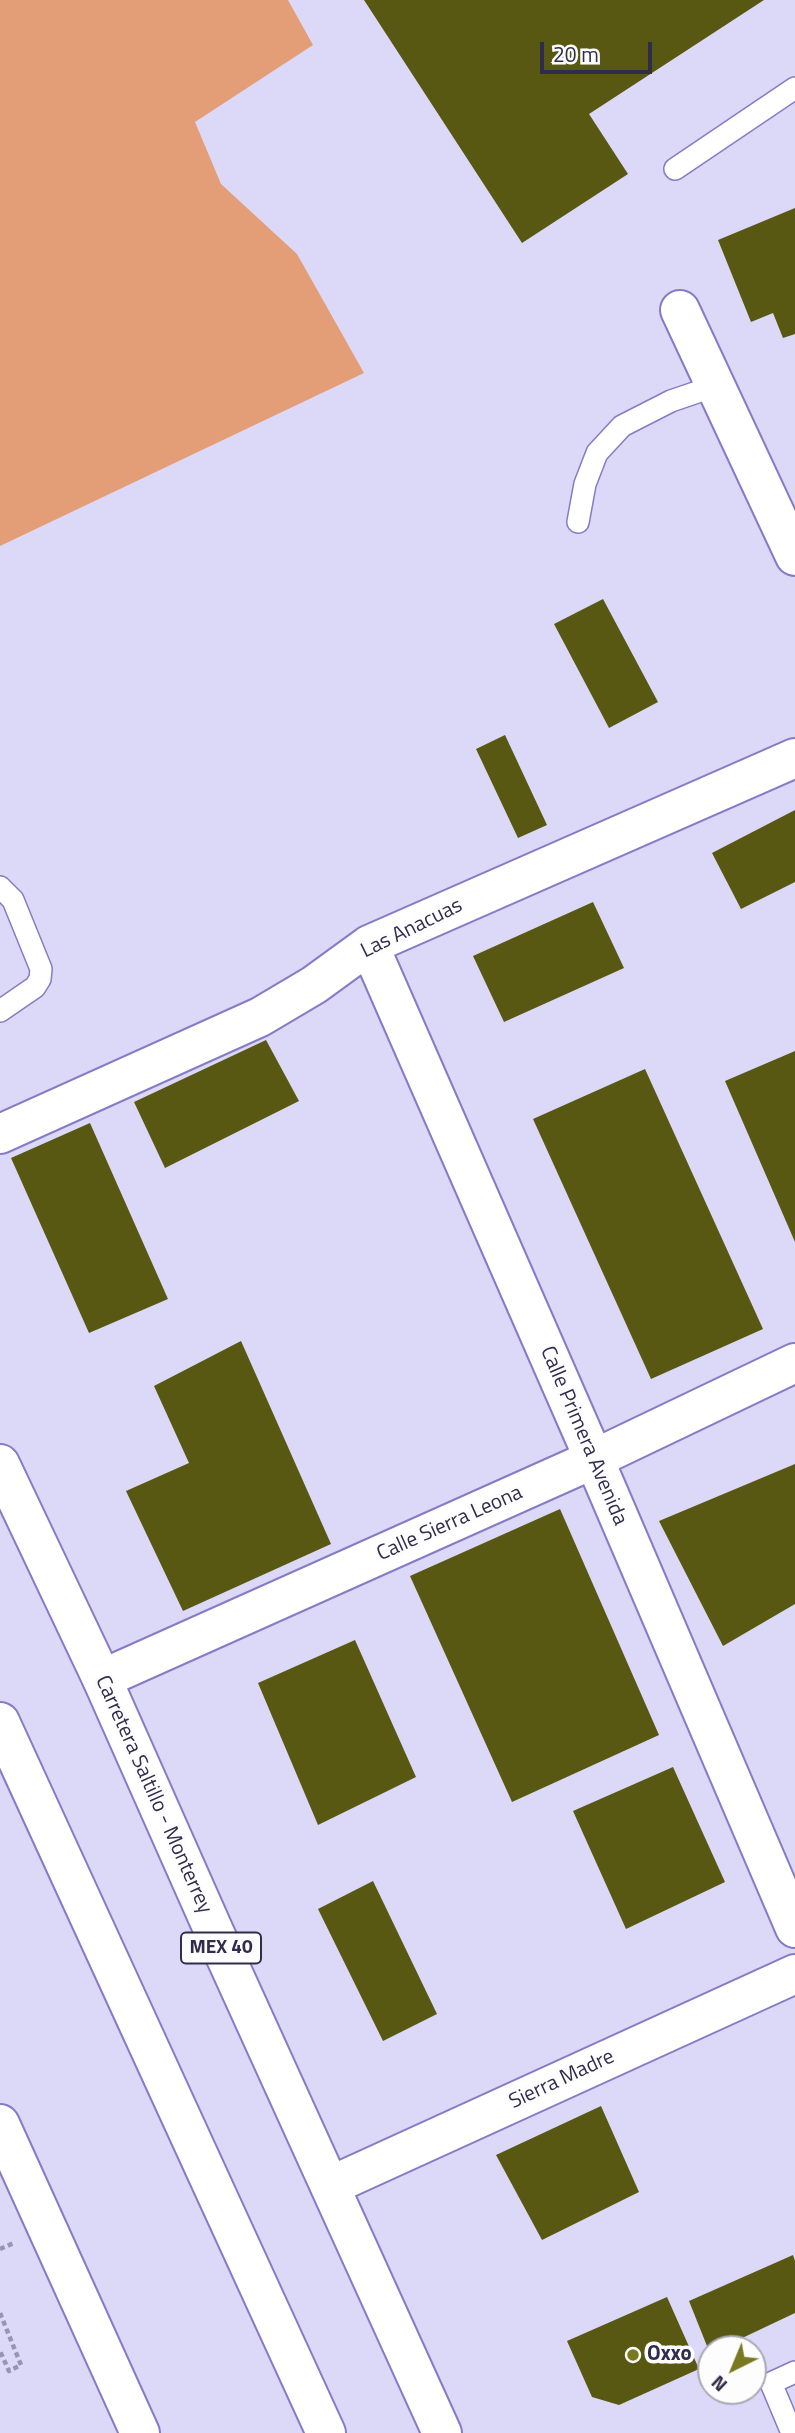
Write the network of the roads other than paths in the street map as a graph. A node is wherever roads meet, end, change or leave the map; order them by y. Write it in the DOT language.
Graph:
graph roads {
  1 [pos="795,88"];
  2 [pos="675,169"];
  3 [pos="680,310"];
  4 [pos="715,386"];
  5 [pos="578,522"];
  6 [pos="795,556"];
  7 [pos="795,758"];
  8 [pos="0,887"];
  9 [pos="369,946"];
  10 [pos="0,1012"];
  11 [pos="0,1133"];
  12 [pos="795,1363"];
  13 [pos="594,1459"];
  14 [pos="0,1464"];
  15 [pos="102,1679"];
  16 [pos="0,1722"];
  17 [pos="795,1928"];
  18 [pos="795,1973"];
  19 [pos="0,2124"];
  20 [pos="330,2186"];
  21 [pos="795,2372"];
  22 [pos="140,2433"];
  23 [pos="326,2433"];
  24 [pos="442,2433"];
  25 [pos="792,2433"];
  1 -- 2 [label="lane"];
  3 -- 4 [label="street"];
  4 -- 5 [label="lane"];
  4 -- 6 [label="street"];
  7 -- 9 [label="street, Las Anacuas"];
  8 -- 10 [label="lane"];
  9 -- 11 [label="street, Las Anacuas"];
  9 -- 13 [label="street, Calle Primera Avenida"];
  12 -- 13 [label="street, Calle Sierra Leona"];
  13 -- 15 [label="street, Calle Sierra Leona"];
  13 -- 17 [label="street, Calle Primera Avenida"];
  14 -- 15 [label="street, Carretera Saltillo - Monterrey / MEX 40"];
  15 -- 20 [label="street, Carretera Saltillo - Monterrey / MEX 40"];
  16 -- 23 [label="street"];
  18 -- 20 [label="street, Sierra Madre"];
  19 -- 22 [label="street"];
  20 -- 24 [label="street, Carretera Saltillo - Monterrey / MEX 40"];
  21 -- 25 [label="lane"];
}
